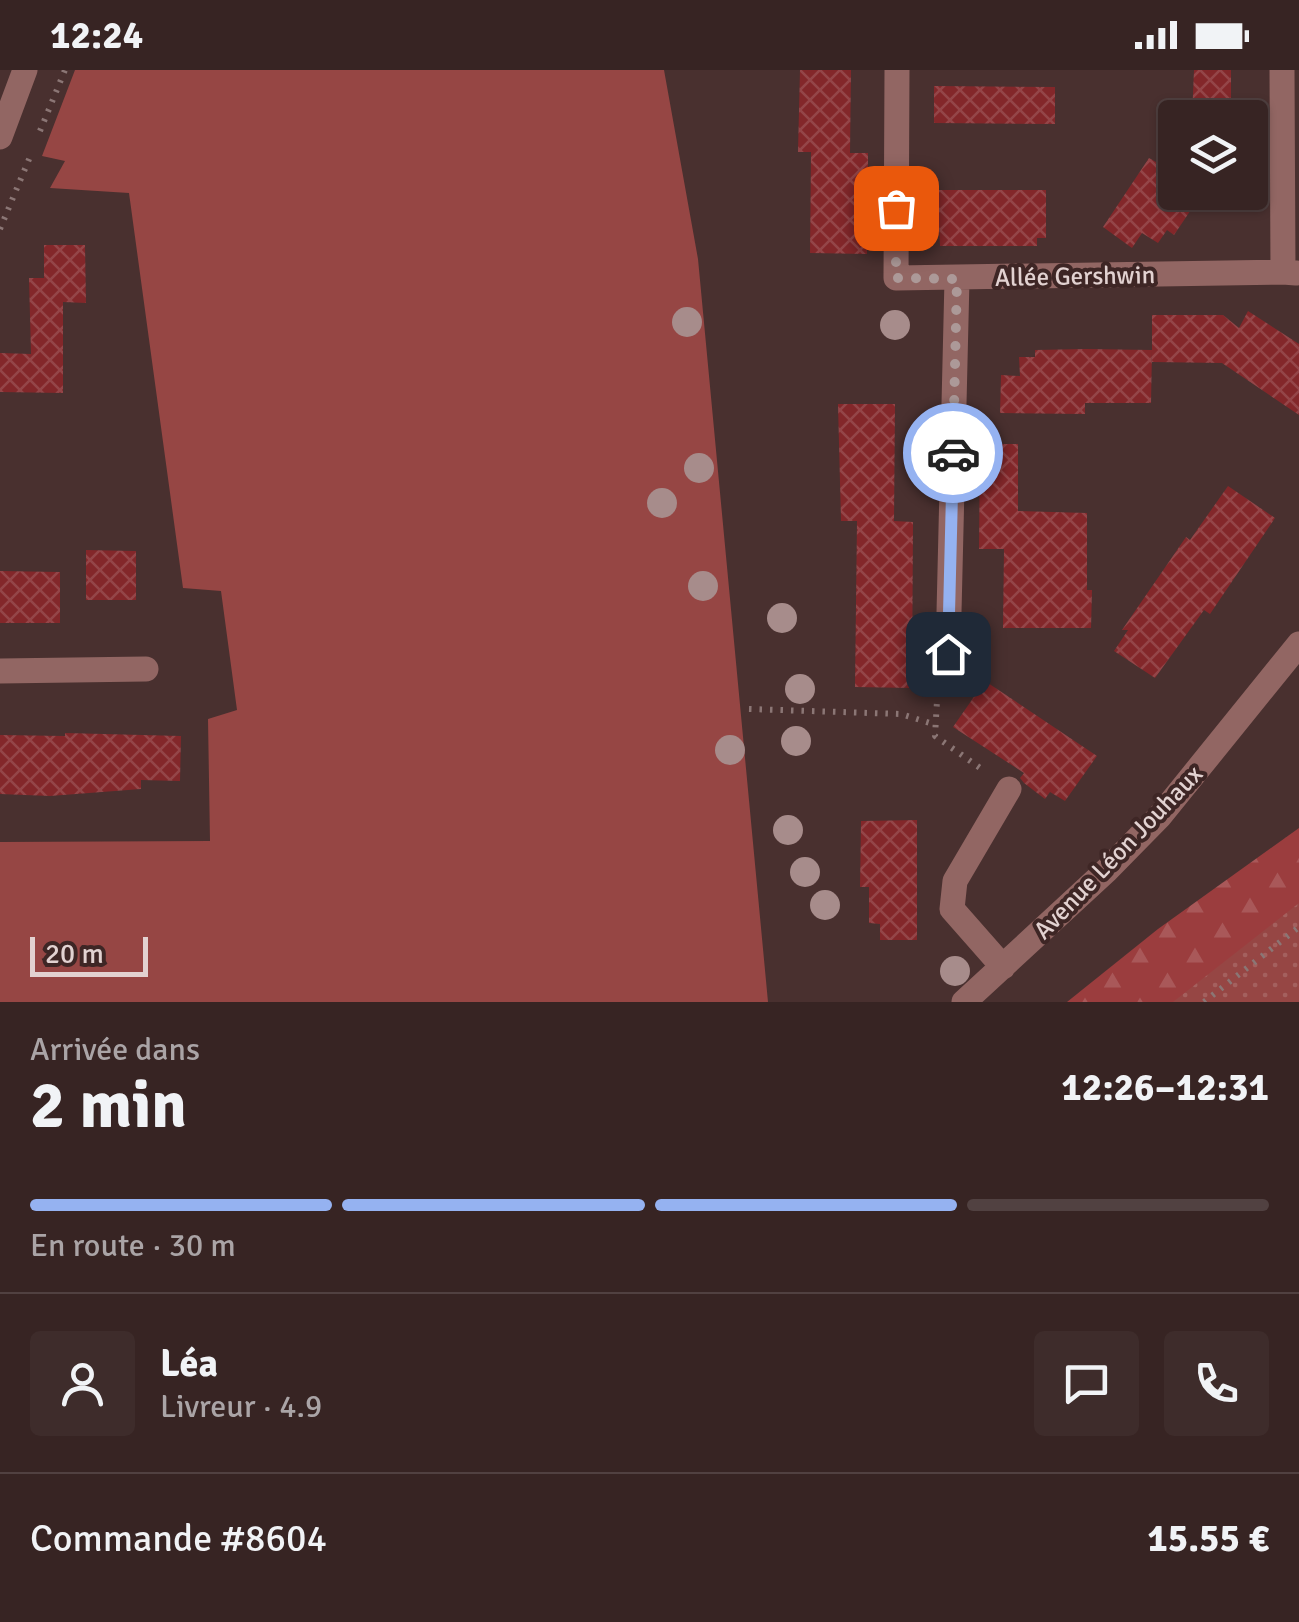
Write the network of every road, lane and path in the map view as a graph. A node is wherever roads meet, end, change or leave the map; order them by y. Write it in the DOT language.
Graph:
graph roads {
  1 [pos="25,70"];
  2 [pos="897,70"];
  3 [pos="1282,70"];
  4 [pos="0,138"];
  5 [pos="1291,273"];
  6 [pos="957,279"];
  7 [pos="1299,644"];
  8 [pos="948,654"];
  9 [pos="146,669"];
  10 [pos="0,672"];
  11 [pos="749,709"];
  12 [pos="934,724"];
  13 [pos="1009,789"];
  14 [pos="1299,927"];
  15 [pos="1003,967"];
  16 [pos="964,1002"];
  17 [pos="1204,1002"];
  1 -- 4 [label="street"];
  2 -- 6 [label="street, Allée Gershwin"];
  3 -- 5 [label="street"];
  5 -- 6 [label="street, Allée Gershwin"];
  6 -- 8 [label="street"];
  7 -- 15 [label="street, Avenue Léon Jouhaux"];
  8 -- 12 [label="path"];
  9 -- 10 [label="street"];
  11 -- 12 [label="path"];
  12 -- 13 [label="path"];
  13 -- 15 [label="street"];
  14 -- 17 [label="path"];
  15 -- 16 [label="street, Avenue Léon Jouhaux"];
}
